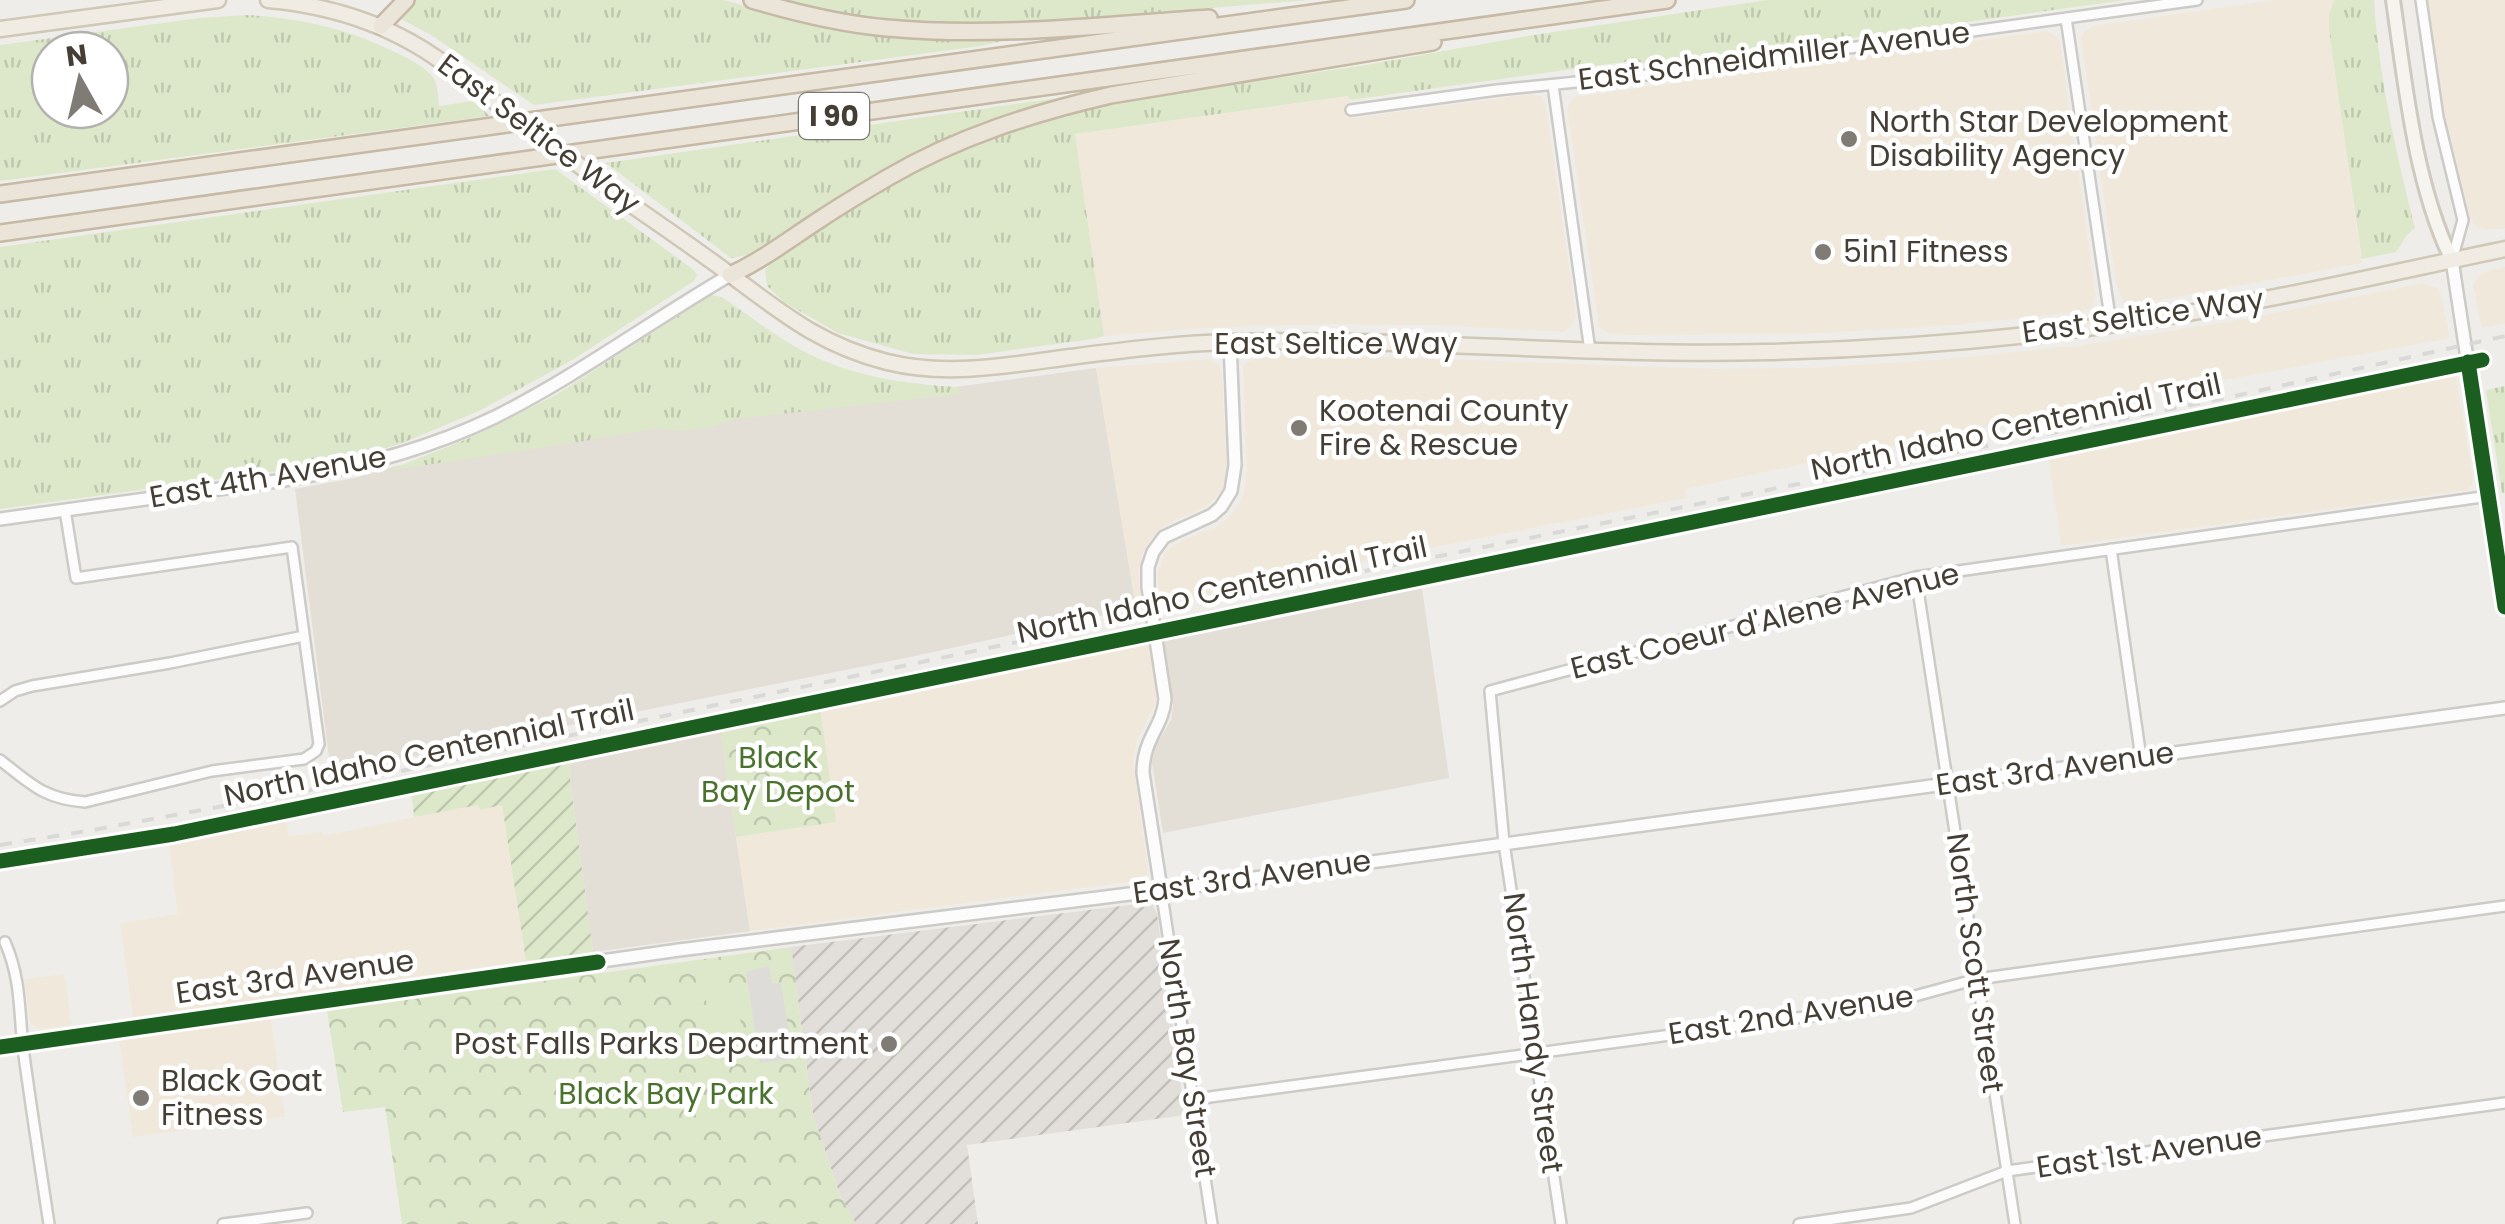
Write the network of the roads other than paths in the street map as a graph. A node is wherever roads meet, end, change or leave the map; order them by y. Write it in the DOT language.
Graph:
graph roads {
  1 [pos="218,0"];
  2 [pos="268,0"];
  3 [pos="406,0"];
  4 [pos="752,0"];
  5 [pos="1406,0"];
  6 [pos="1668,0"];
  7 [pos="2196,0"];
  8 [pos="2421,0"];
  9 [pos="2393,2"];
  10 [pos="1604,8"];
  11 [pos="1338,10"];
  12 [pos="2066,18"];
  13 [pos="381,26"];
  14 [pos="0,29"];
  15 [pos="1553,84"];
  16 [pos="1351,110"];
  17 [pos="0,194"];
  18 [pos="0,234"];
  19 [pos="2505,249"];
  20 [pos="2452,260"];
  21 [pos="730,275"];
  22 [pos="2111,324"];
  23 [pos="1230,342"];
  24 [pos="1590,351"];
  25 [pos="2489,496"];
  26 [pos="65,510"];
  27 [pos="0,518"];
  28 [pos="2111,549"];
  29 [pos="1916,578"];
  30 [pos="2505,607"];
  31 [pos="304,636"];
  32 [pos="0,701"];
  33 [pos="2505,708"];
  34 [pos="2141,758"];
  35 [pos="0,760"];
  36 [pos="1948,784"];
  37 [pos="1504,843"];
  38 [pos="1161,889"];
  39 [pos="2505,906"];
  40 [pos="5,942"];
  41 [pos="1977,979"];
  42 [pos="23,1044"];
  43 [pos="0,1046"];
  44 [pos="1536,1054"];
  45 [pos="1195,1099"];
  46 [pos="2505,1103"];
  47 [pos="2007,1171"];
  48 [pos="307,1213"];
  49 [pos="49,1224"];
  50 [pos="223,1224"];
  51 [pos="1212,1224"];
  52 [pos="1561,1224"];
  53 [pos="1799,1224"];
  54 [pos="2015,1224"];
  1 -- 14 [label="main road"];
  2 -- 13 [label="main road, East Seltice Way"];
  3 -- 13 [label="highway"];
  4 -- 11 [label="highway"];
  5 -- 11 [label="highway, I 90"];
  6 -- 10 [label="highway, I 90"];
  7 -- 12 [label="street, East Schneidmiller Avenue"];
  8 -- 20 [label="street"];
  9 -- 20 [label="main road"];
  10 -- 18 [label="highway, I 90"];
  10 -- 21 [label="highway"];
  11 -- 17 [label="highway, I 90"];
  12 -- 15 [label="street, East Schneidmiller Avenue"];
  12 -- 22 [label="street"];
  13 -- 21 [label="main road, East Seltice Way, bridge"];
  15 -- 16 [label="street, East Schneidmiller Avenue"];
  15 -- 24 [label="street"];
  19 -- 20 [label="main road, East Seltice Way"];
  20 -- 22 [label="main road, East Seltice Way"];
  20 -- 25 [label="street"];
  21 -- 23 [label="main road, East Seltice Way"];
  21 -- 26 [label="street, East 4th Avenue"];
  22 -- 24 [label="main road, East Seltice Way"];
  23 -- 24 [label="main road, East Seltice Way"];
  23 -- 38 [label="street, North Bay Street"];
  25 -- 28 [label="street, East Coeur d'Alene Avenue"];
  25 -- 30 [label="street"];
  26 -- 27 [label="street, East 4th Avenue"];
  26 -- 31 [label="street"];
  28 -- 29 [label="street, East Coeur d'Alene Avenue"];
  28 -- 34 [label="street"];
  29 -- 36 [label="street, North Scott Street"];
  29 -- 37 [label="street, East Coeur d'Alene Avenue"];
  31 -- 32 [label="street"];
  31 -- 35 [label="street"];
  33 -- 34 [label="street, East 3rd Avenue"];
  34 -- 36 [label="street, East 3rd Avenue"];
  36 -- 37 [label="street, East 3rd Avenue"];
  36 -- 41 [label="street, North Scott Street"];
  37 -- 38 [label="street, East 3rd Avenue"];
  37 -- 44 [label="street, North Handy Street"];
  38 -- 42 [label="street, East 3rd Avenue"];
  38 -- 45 [label="street, North Bay Street"];
  39 -- 41 [label="street, East 2nd Avenue"];
  40 -- 42 [label="street"];
  41 -- 44 [label="street, East 2nd Avenue"];
  41 -- 47 [label="street, North Scott Street"];
  42 -- 43 [label="street, East 3rd Avenue"];
  42 -- 49 [label="street"];
  44 -- 45 [label="street, East 2nd Avenue"];
  44 -- 52 [label="street, North Handy Street"];
  45 -- 51 [label="street, North Bay Street"];
  46 -- 47 [label="street, East 1st Avenue"];
  47 -- 53 [label="street, East 1st Avenue"];
  47 -- 54 [label="street, North Scott Street"];
  48 -- 50 [label="street"];
}
